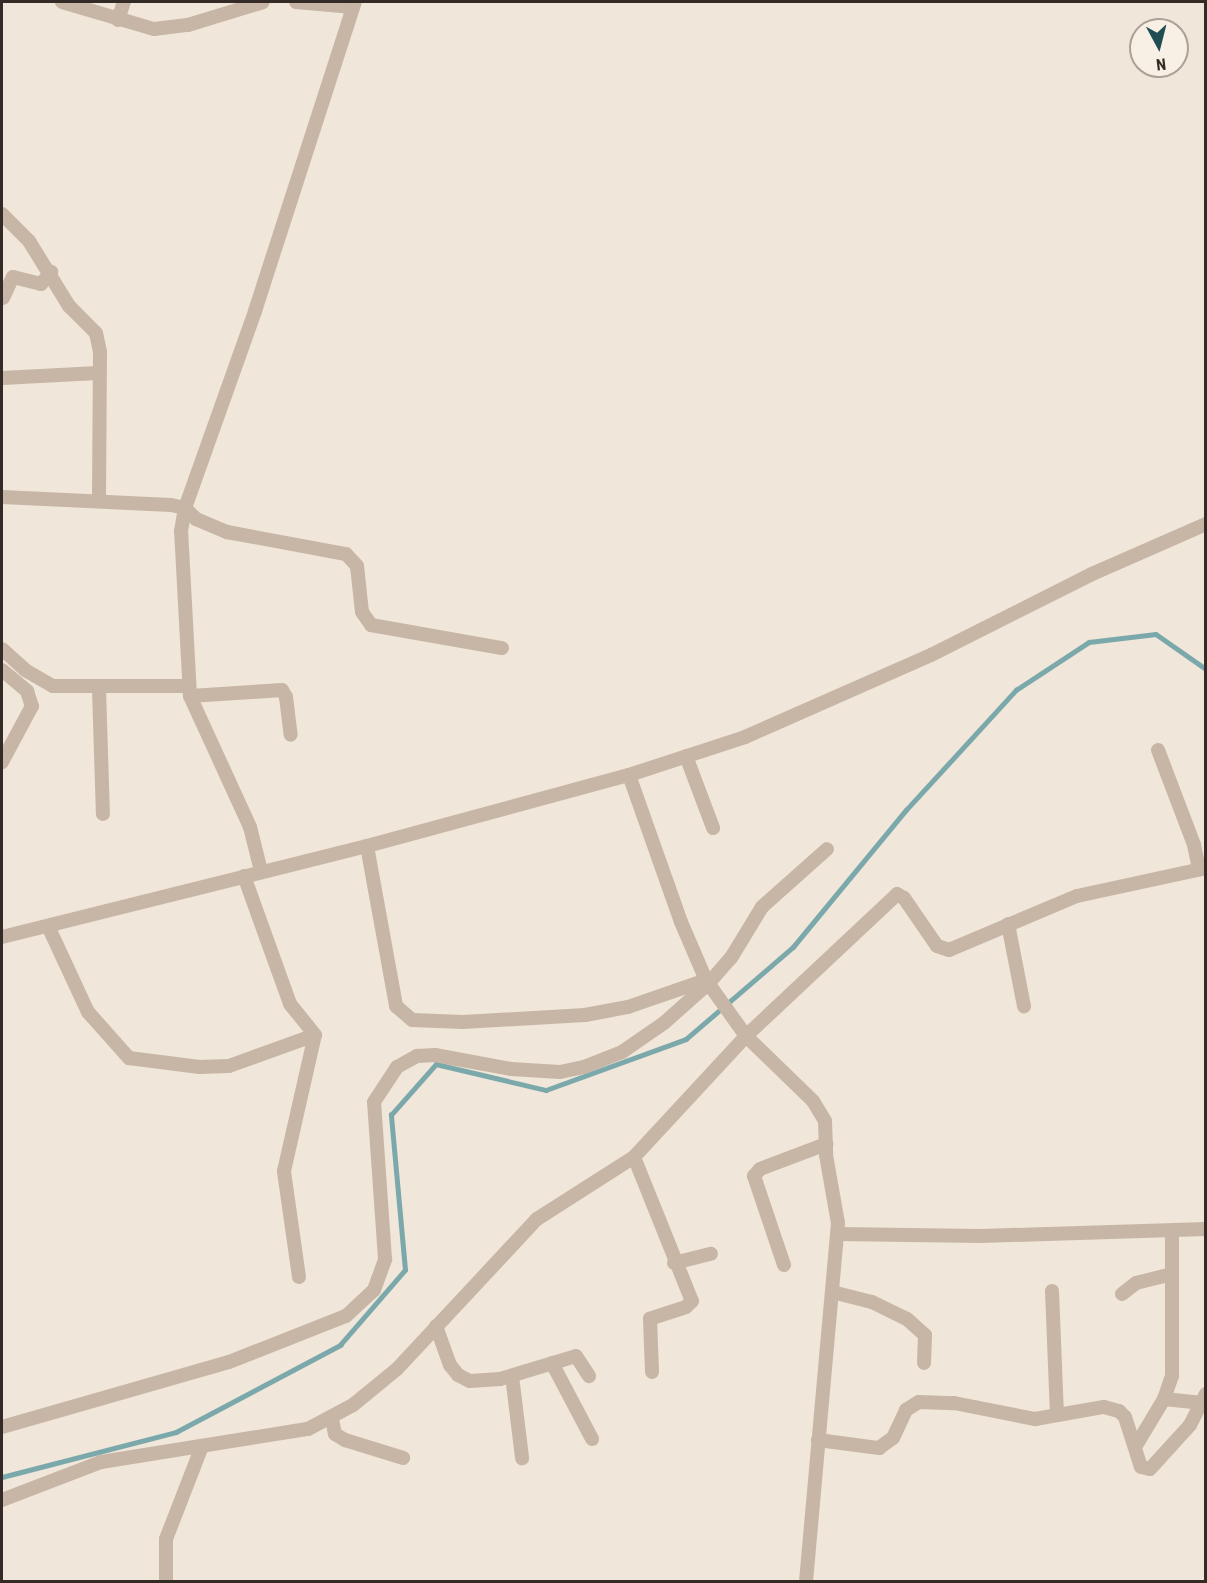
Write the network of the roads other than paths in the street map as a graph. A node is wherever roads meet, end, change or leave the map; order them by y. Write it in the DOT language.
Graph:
graph roads {
  1 [pos="62,2"];
  2 [pos="124,2"];
  3 [pos="263,2"];
  4 [pos="296,2"];
  5 [pos="354,4"];
  6 [pos="118,20"];
  7 [pos="2,214"];
  8 [pos="51,272"];
  9 [pos="3,298"];
  10 [pos="98,373"];
  11 [pos="2,378"];
  12 [pos="2,497"];
  13 [pos="99,499"];
  14 [pos="185,508"];
  15 [pos="1206,524"];
  16 [pos="502,648"];
  17 [pos="2,649"];
  18 [pos="2,670"];
  19 [pos="99,689"];
  20 [pos="189,691"];
  21 [pos="291,735"];
  22 [pos="1158,750"];
  23 [pos="686,756"];
  24 [pos="2,762"];
  25 [pos="629,775"];
  26 [pos="103,814"];
  27 [pos="712,828"];
  28 [pos="368,846"];
  29 [pos="827,849"];
  30 [pos="1202,869"];
  31 [pos="261,871"];
  32 [pos="244,876"];
  33 [pos="1008,924"];
  34 [pos="48,926"];
  35 [pos="2,937"];
  36 [pos="710,986"];
  37 [pos="1024,1006"];
  38 [pos="742,1030"];
  39 [pos="315,1035"];
  40 [pos="825,1144"];
  41 [pos="634,1157"];
  42 [pos="1206,1229"];
  43 [pos="1172,1231"];
  44 [pos="838,1234"];
  45 [pos="711,1254"];
  46 [pos="674,1263"];
  47 [pos="783,1265"];
  48 [pos="1169,1275"];
  49 [pos="299,1277"];
  50 [pos="1052,1291"];
  51 [pos="832,1292"];
  52 [pos="1122,1294"];
  53 [pos="436,1326"];
  54 [pos="552,1363"];
  55 [pos="924,1363"];
  56 [pos="652,1372"];
  57 [pos="512,1376"];
  58 [pos="589,1376"];
  59 [pos="1204,1398"];
  60 [pos="1164,1399"];
  61 [pos="1058,1415"];
  62 [pos="332,1419"];
  63 [pos="2,1427"];
  64 [pos="592,1439"];
  65 [pos="818,1440"];
  66 [pos="1137,1444"];
  67 [pos="202,1446"];
  68 [pos="403,1458"];
  69 [pos="522,1458"];
  70 [pos="2,1500"];
  71 [pos="166,1581"];
  72 [pos="806,1581"];
  1 -- 6 [label="street"];
  2 -- 6 [label="street"];
  3 -- 6 [label="street"];
  4 -- 5 [label="street"];
  5 -- 14 [label="street"];
  7 -- 8 [label="street"];
  8 -- 9 [label="street"];
  8 -- 10 [label="street"];
  10 -- 11 [label="street"];
  10 -- 13 [label="street"];
  12 -- 13 [label="street"];
  13 -- 14 [label="street"];
  14 -- 16 [label="street"];
  14 -- 20 [label="street"];
  15 -- 23 [label="street"];
  17 -- 19 [label="street"];
  18 -- 24 [label="street"];
  19 -- 20 [label="street"];
  19 -- 26 [label="street"];
  20 -- 21 [label="street"];
  20 -- 31 [label="street"];
  22 -- 30 [label="street"];
  23 -- 25 [label="street"];
  23 -- 27 [label="street"];
  25 -- 28 [label="street"];
  25 -- 36 [label="street"];
  28 -- 31 [label="street"];
  28 -- 36 [label="street"];
  29 -- 36 [label="street"];
  30 -- 33 [label="street"];
  31 -- 32 [label="street"];
  32 -- 34 [label="street"];
  32 -- 39 [label="street"];
  33 -- 37 [label="street"];
  33 -- 38 [label="street"];
  34 -- 35 [label="street"];
  34 -- 39 [label="street"];
  36 -- 38 [label="street"];
  36 -- 63 [label="street"];
  38 -- 40 [label="street"];
  38 -- 41 [label="street"];
  39 -- 49 [label="street"];
  40 -- 44 [label="street"];
  40 -- 47 [label="street"];
  41 -- 46 [label="street"];
  41 -- 53 [label="street"];
  42 -- 43 [label="street"];
  43 -- 44 [label="street"];
  43 -- 48 [label="street"];
  44 -- 51 [label="street"];
  45 -- 46 [label="street"];
  46 -- 56 [label="street"];
  48 -- 52 [label="street"];
  48 -- 60 [label="street"];
  50 -- 61 [label="street"];
  51 -- 55 [label="street"];
  51 -- 65 [label="street"];
  53 -- 57 [label="street"];
  53 -- 62 [label="street"];
  54 -- 57 [label="street"];
  54 -- 58 [label="street"];
  54 -- 64 [label="street"];
  57 -- 69 [label="street"];
  59 -- 60 [label="street"];
  59 -- 66 [label="street"];
  60 -- 66 [label="street"];
  61 -- 65 [label="street"];
  61 -- 66 [label="street"];
  62 -- 67 [label="street"];
  62 -- 68 [label="street"];
  65 -- 72 [label="street"];
  67 -- 70 [label="street"];
  67 -- 71 [label="street"];
}
